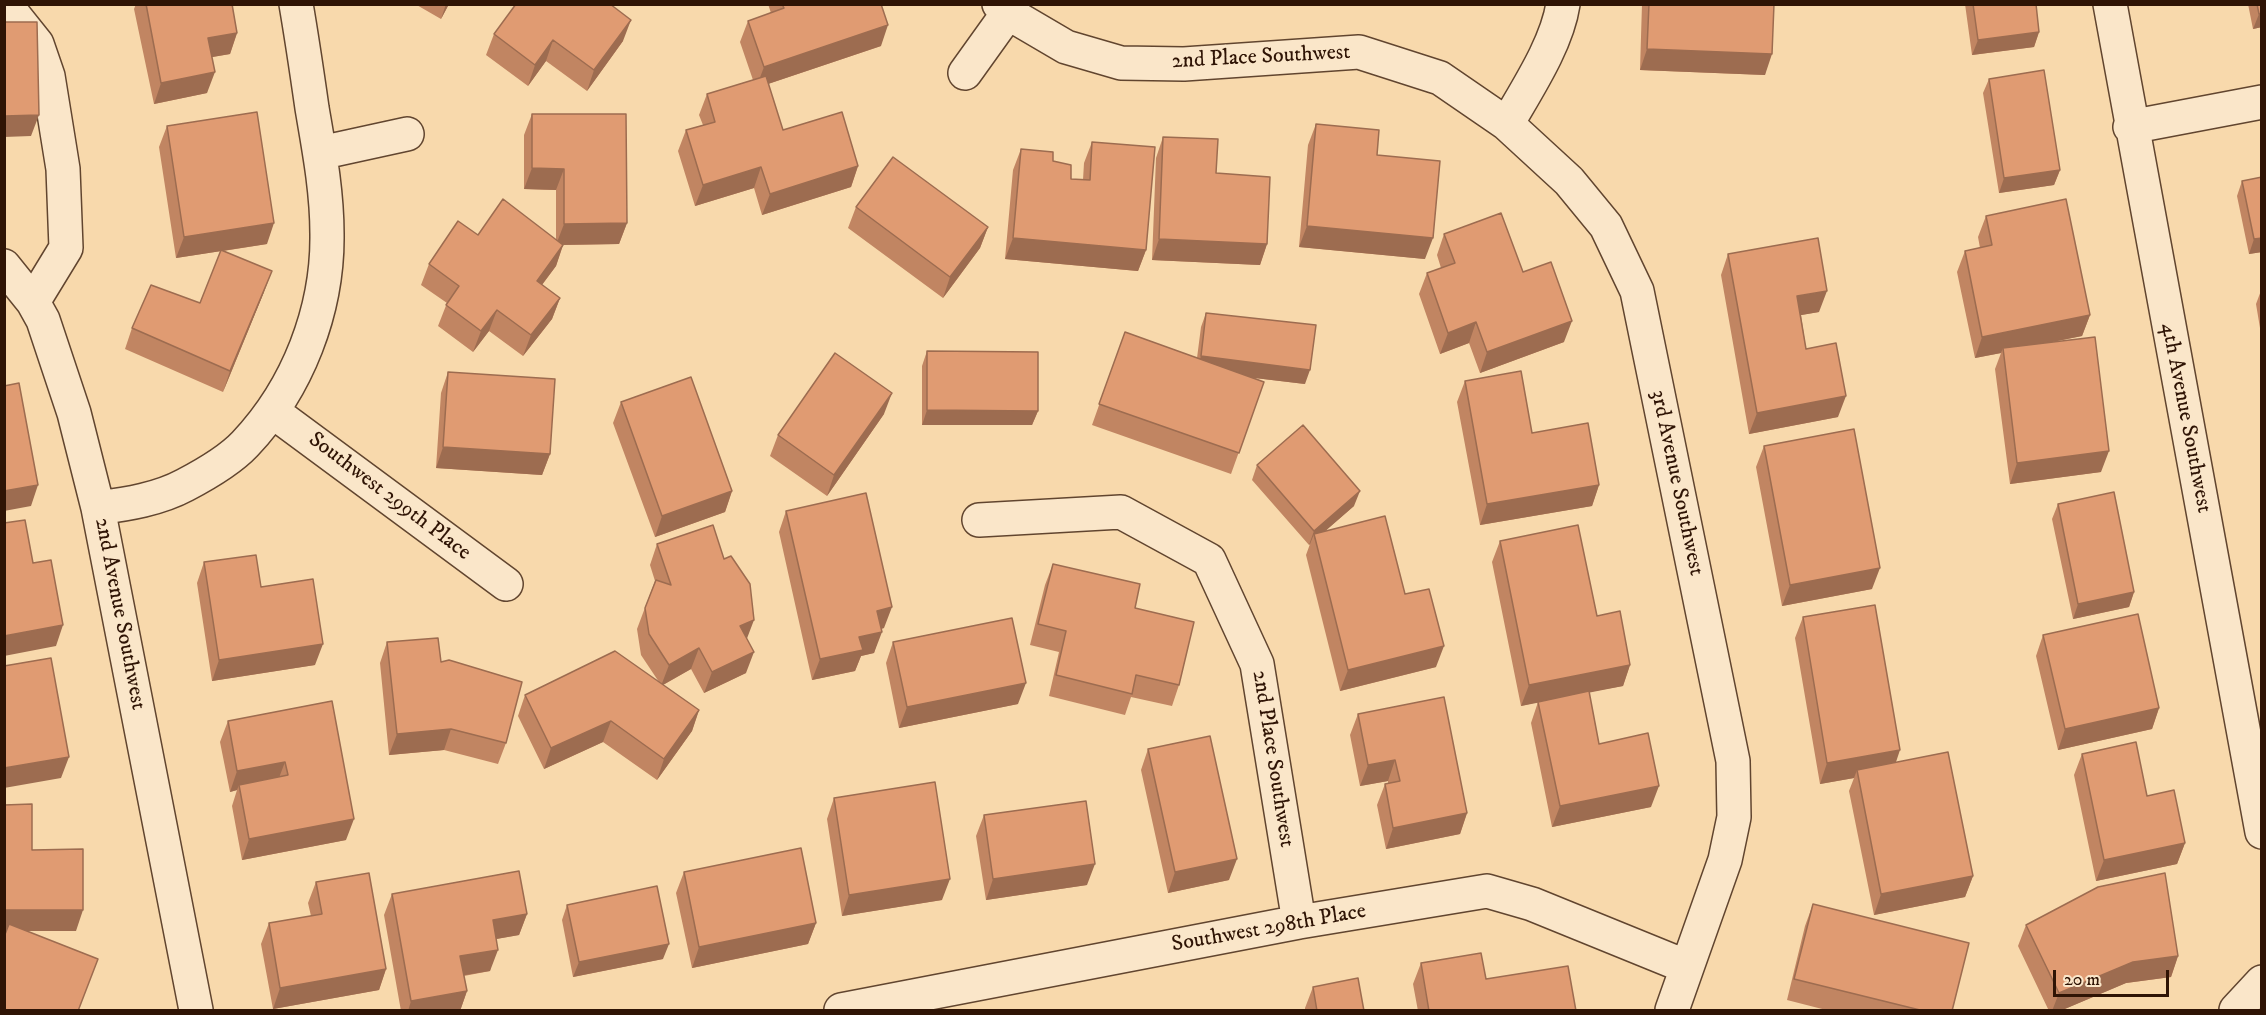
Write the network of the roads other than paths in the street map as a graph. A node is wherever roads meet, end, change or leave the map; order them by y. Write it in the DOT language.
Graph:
graph roads {
  1 [pos="5,4"];
  2 [pos="297,4"];
  3 [pos="1563,4"];
  4 [pos="2110,4"];
  5 [pos="1003,9"];
  6 [pos="965,73"];
  7 [pos="2262,102"];
  8 [pos="1507,124"];
  9 [pos="2130,127"];
  10 [pos="406,134"];
  11 [pos="320,153"];
  12 [pos="4,266"];
  13 [pos="33,302"];
  14 [pos="272,411"];
  15 [pos="98,508"];
  16 [pos="979,520"];
  17 [pos="506,584"];
  18 [pos="2262,832"];
  19 [pos="1299,921"];
  20 [pos="1687,967"];
  21 [pos="2262,982"];
  22 [pos="196,1011"];
  23 [pos="841,1011"];
  24 [pos="1672,1011"];
  25 [pos="2236,1011"];
  1 -- 13 [label="street"];
  2 -- 11 [label="street, 2nd Avenue Southwest"];
  3 -- 8 [label="street"];
  4 -- 9 [label="street, 4th Avenue Southwest"];
  5 -- 6 [label="street, 2nd Place Southwest"];
  5 -- 8 [label="street, 2nd Place Southwest"];
  7 -- 9 [label="street"];
  8 -- 20 [label="street, 3rd Avenue Southwest"];
  9 -- 18 [label="street, 4th Avenue Southwest"];
  10 -- 11 [label="street"];
  11 -- 14 [label="street, 2nd Avenue Southwest"];
  12 -- 13 [label="street"];
  13 -- 15 [label="street"];
  14 -- 15 [label="street, 2nd Avenue Southwest"];
  14 -- 17 [label="street, Southwest 299th Place"];
  15 -- 22 [label="street, 2nd Avenue Southwest"];
  16 -- 19 [label="street, 2nd Place Southwest"];
  19 -- 20 [label="street, Southwest 298th Place"];
  19 -- 23 [label="street, Southwest 298th Place"];
  20 -- 24 [label="street, 3rd Avenue Southwest"];
  21 -- 25 [label="street"];
}
